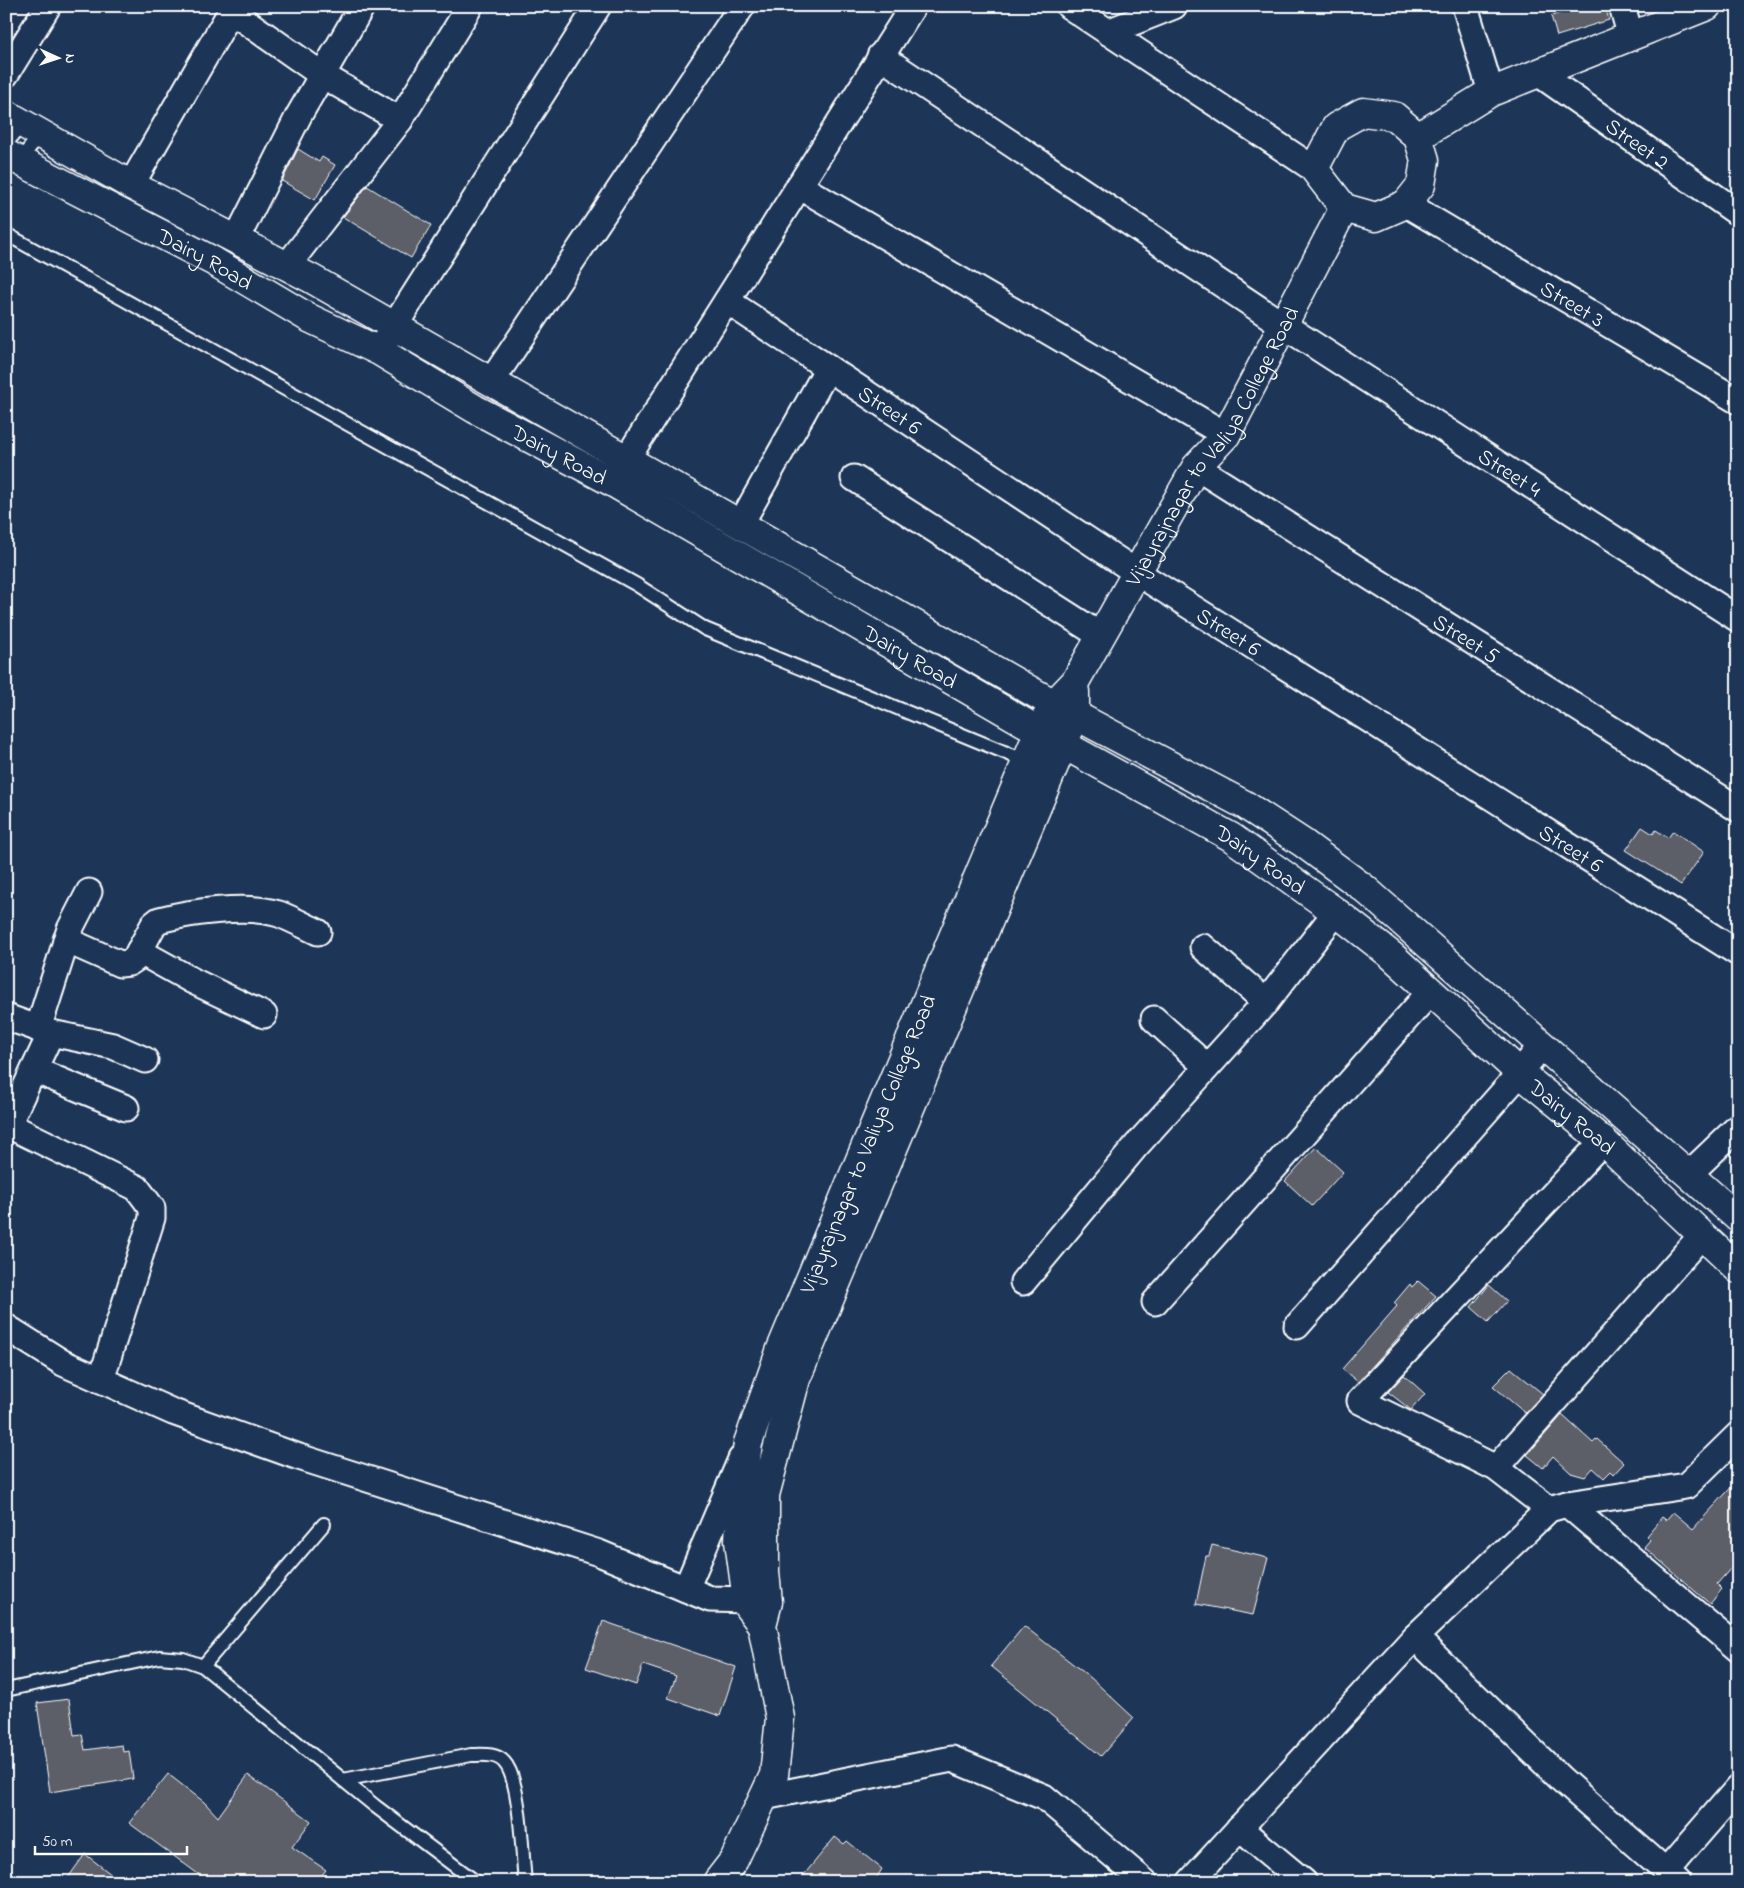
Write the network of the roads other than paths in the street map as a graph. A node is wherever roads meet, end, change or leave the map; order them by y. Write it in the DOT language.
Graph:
graph roads {
  1 [pos="48,6"];
  2 [pos="362,6"];
  3 [pos="470,6"];
  4 [pos="598,6"];
  5 [pos="742,6"];
  6 [pos="913,6"];
  7 [pos="1069,6"];
  8 [pos="1174,6"];
  9 [pos="1465,6"];
  10 [pos="1622,6"];
  11 [pos="1707,6"];
  12 [pos="232,9"];
  13 [pos="1108,32"];
  14 [pos="1631,37"];
  15 [pos="880,56"];
  16 [pos="1538,73"];
  17 [pos="6,74"];
  18 [pos="322,75"];
  19 [pos="1491,92"];
  20 [pos="400,120"];
  21 [pos="1418,136"];
  22 [pos="15,143"];
  23 [pos="1314,168"];
  24 [pos="131,185"];
  25 [pos="799,186"];
  26 [pos="1406,204"];
  27 [pos="1733,206"];
  28 [pos="1344,208"];
  29 [pos="6,234"];
  30 [pos="237,238"];
  31 [pos="286,266"];
  32 [pos="727,301"];
  33 [pos="1283,325"];
  34 [pos="393,326"];
  35 [pos="379,351"];
  36 [pos="828,368"];
  37 [pos="491,382"];
  38 [pos="1738,401"];
  39 [pos="1226,436"];
  40 [pos="628,460"];
  41 [pos="1196,467"];
  42 [pos="854,478"];
  43 [pos="612,482"];
  44 [pos="740,525"];
  45 [pos="1136,572"];
  46 [pos="1738,619"];
  47 [pos="1101,636"];
  48 [pos="1064,710"];
  49 [pos="1050,737"];
  50 [pos="1026,761"];
  51 [pos="1738,808"];
  52 [pos="89,892"];
  53 [pos="1336,912"];
  54 [pos="318,932"];
  55 [pos="66,940"];
  56 [pos="1203,946"];
  57 [pos="139,951"];
  58 [pos="1738,953"];
  59 [pos="1431,991"];
  60 [pos="1266,1002"];
  61 [pos="264,1015"];
  62 [pos="6,1017"];
  63 [pos="1154,1019"];
  64 [pos="45,1031"];
  65 [pos="1541,1046"];
  66 [pos="145,1060"];
  67 [pos="1207,1067"];
  68 [pos="34,1070"];
  69 [pos="1520,1073"];
  70 [pos="126,1108"];
  71 [pos="7,1126"];
  72 [pos="1738,1126"];
  73 [pos="1603,1141"];
  74 [pos="1689,1174"];
  75 [pos="1738,1218"];
  76 [pos="1701,1236"];
  77 [pos="1738,1269"];
  78 [pos="1023,1282"];
  79 [pos="1155,1302"];
  80 [pos="1297,1326"];
  81 [pos="6,1327"];
  82 [pos="101,1380"];
  83 [pos="1738,1435"];
  84 [pos="748,1443"];
  85 [pos="1496,1468"];
  86 [pos="1558,1507"];
  87 [pos="324,1524"];
  88 [pos="686,1589"];
  89 [pos="747,1600"];
  90 [pos="762,1625"];
  91 [pos="1415,1637"];
  92 [pos="1738,1649"];
  93 [pos="203,1666"];
  94 [pos="6,1690"];
  95 [pos="343,1780"];
  96 [pos="1738,1788"];
  97 [pos="764,1797"];
  98 [pos="1239,1828"];
  99 [pos="1672,1876"];
  100 [pos="476,1882"];
  101 [pos="525,1882"];
  102 [pos="716,1882"];
  103 [pos="1145,1882"];
  104 [pos="1190,1882"];
  105 [pos="1304,1882"];
  1 -- 17 [label="street"];
  2 -- 18 [label="street"];
  3 -- 20 [label="street"];
  4 -- 34 [label="street"];
  5 -- 37 [label="street"];
  6 -- 15 [label="street"];
  7 -- 13 [label="street"];
  8 -- 13 [label="street"];
  9 -- 19 [label="street"];
  10 -- 14 [label="street"];
  11 -- 14 [label="main road"];
  12 -- 18 [label="street"];
  12 -- 24 [label="street"];
  13 -- 23 [label="street"];
  14 -- 16 [label="main road"];
  15 -- 25 [label="street"];
  15 -- 33 [label="street, Street 4"];
  16 -- 19 [label="main road"];
  16 -- 27 [label="street, Street 2"];
  18 -- 20 [label="street"];
  18 -- 30 [label="street"];
  19 -- 21 [label="main road"];
  20 -- 31 [label="street"];
  21 -- 23 [label="main road"];
  21 -- 26 [label="main road"];
  22 -- 24 [label="main road, Dairy Road"];
  22 -- 35 [label="main road, Dairy Road"];
  23 -- 28 [label="main road"];
  24 -- 30 [label="main road, Dairy Road"];
  25 -- 32 [label="street"];
  25 -- 39 [label="street"];
  26 -- 28 [label="main road"];
  26 -- 38 [label="street, Street 3"];
  28 -- 33 [label="main road, Vijayrajnagar to Valiya College Road"];
  29 -- 50 [label="lane"];
  30 -- 31 [label="main road, Dairy Road"];
  31 -- 34 [label="main road, Dairy Road"];
  32 -- 36 [label="street, Street 6"];
  32 -- 40 [label="street"];
  33 -- 39 [label="main road, Vijayrajnagar to Valiya College Road"];
  33 -- 46 [label="street, Street 4"];
  34 -- 35 [label="street"];
  34 -- 37 [label="main road, Dairy Road"];
  35 -- 43 [label="main road, Dairy Road"];
  36 -- 44 [label="street"];
  36 -- 45 [label="street, Street 6"];
  37 -- 40 [label="main road, Dairy Road"];
  39 -- 41 [label="main road, Vijayrajnagar to Valiya College Road"];
  40 -- 43 [label="street"];
  40 -- 44 [label="main road, Dairy Road"];
  41 -- 45 [label="main road, Vijayrajnagar to Valiya College Road"];
  41 -- 51 [label="street, Street 5"];
  42 -- 47 [label="street"];
  43 -- 49 [label="main road, Dairy Road"];
  44 -- 48 [label="main road, Dairy Road"];
  45 -- 47 [label="main road, Vijayrajnagar to Valiya College Road"];
  45 -- 58 [label="street, Street 6"];
  47 -- 48 [label="main road, Vijayrajnagar to Valiya College Road"];
  48 -- 49 [label="main road, Vijayrajnagar to Valiya College Road"];
  48 -- 65 [label="main road, Dairy Road"];
  49 -- 50 [label="main road, Vijayrajnagar to Valiya College Road"];
  49 -- 53 [label="main road, Dairy Road"];
  49 -- 90 [label="main road, Vijayrajnagar to Valiya College Road"];
  50 -- 84 [label="main road, Vijayrajnagar to Valiya College Road"];
  52 -- 55 [label="street"];
  53 -- 59 [label="main road, Dairy Road"];
  53 -- 60 [label="street"];
  54 -- 57 [label="street"];
  55 -- 57 [label="street"];
  55 -- 64 [label="street"];
  56 -- 60 [label="street"];
  57 -- 61 [label="street"];
  59 -- 69 [label="main road, Dairy Road"];
  59 -- 79 [label="street"];
  60 -- 67 [label="street"];
  62 -- 64 [label="street"];
  63 -- 67 [label="street"];
  64 -- 66 [label="street"];
  64 -- 68 [label="street"];
  65 -- 69 [label="street"];
  65 -- 74 [label="main road, Dairy Road"];
  67 -- 78 [label="street"];
  68 -- 70 [label="street"];
  68 -- 71 [label="street"];
  69 -- 73 [label="main road, Dairy Road"];
  69 -- 80 [label="street"];
  71 -- 82 [label="street"];
  72 -- 74 [label="street"];
  73 -- 76 [label="main road, Dairy Road"];
  73 -- 85 [label="street"];
  74 -- 75 [label="main road, Dairy Road"];
  76 -- 77 [label="main road, Dairy Road"];
  76 -- 85 [label="street"];
  81 -- 82 [label="street"];
  82 -- 88 [label="street"];
  83 -- 86 [label="street"];
  84 -- 88 [label="street"];
  84 -- 89 [label="main road, Vijayrajnagar to Valiya College Road"];
  85 -- 86 [label="street"];
  86 -- 91 [label="street"];
  86 -- 92 [label="street"];
  87 -- 93 [label="lane"];
  88 -- 89 [label="street"];
  89 -- 90 [label="main road, Vijayrajnagar to Valiya College Road"];
  90 -- 97 [label="main road, Vijayrajnagar to Valiya College Road"];
  91 -- 98 [label="street"];
  91 -- 99 [label="street"];
  93 -- 94 [label="lane"];
  93 -- 95 [label="lane"];
  95 -- 100 [label="lane"];
  95 -- 101 [label="lane"];
  96 -- 99 [label="street"];
  97 -- 102 [label="main road, Vijayrajnagar to Valiya College Road"];
  97 -- 103 [label="street"];
  98 -- 104 [label="street"];
  98 -- 105 [label="street"];
}
